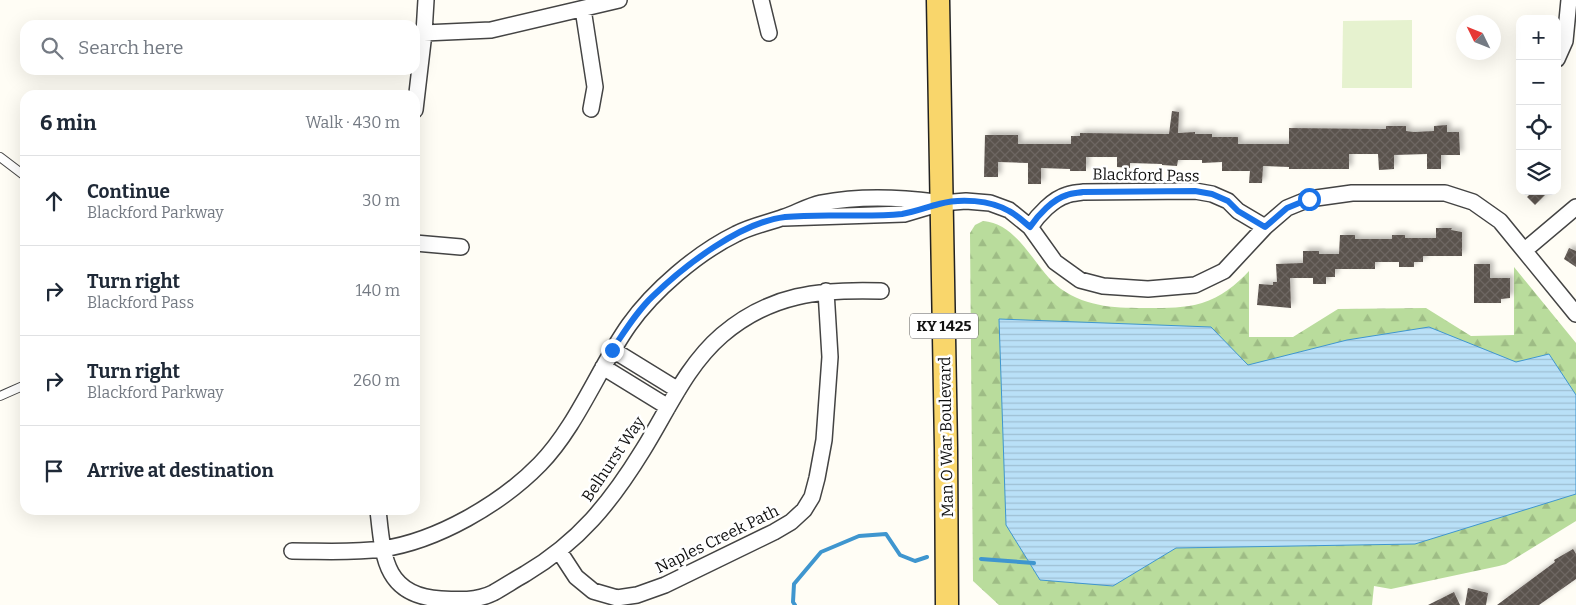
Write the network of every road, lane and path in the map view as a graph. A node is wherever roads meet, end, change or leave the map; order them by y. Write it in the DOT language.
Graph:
graph roads {
  1 [pos="426,0"];
  2 [pos="619,0"];
  3 [pos="761,0"];
  4 [pos="938,0"];
  5 [pos="1569,0"];
  6 [pos="583,9"];
  7 [pos="424,33"];
  8 [pos="769,33"];
  9 [pos="1561,50"];
  10 [pos="420,67"];
  11 [pos="419,75"];
  12 [pos="417,90"];
  13 [pos="591,109"];
  14 [pos="0,157"];
  15 [pos="20,172"];
  16 [pos="941,203"];
  17 [pos="1576,207"];
  18 [pos="1030,227"];
  19 [pos="1265,227"];
  20 [pos="420,243"];
  21 [pos="461,247"];
  22 [pos="1525,250"];
  23 [pos="826,291"];
  24 [pos="881,291"];
  25 [pos="1576,314"];
  26 [pos="612,350"];
  27 [pos="603,367"];
  28 [pos="20,387"];
  29 [pos="678,390"];
  30 [pos="0,396"];
  31 [pos="668,407"];
  32 [pos="379,515"];
  33 [pos="382,549"];
  34 [pos="292,551"];
  35 [pos="559,551"];
  36 [pos="947,605"];
  1 -- 7 [label="street"];
  2 -- 6 [label="street"];
  3 -- 8 [label="street"];
  4 -- 16 [label="main road, Man O War Boulevard / KY 1425"];
  5 -- 9 [label="street"];
  6 -- 7 [label="street"];
  6 -- 13 [label="street"];
  7 -- 10 [label="street"];
  11 -- 12 [label="street"];
  14 -- 15 [label="lane"];
  16 -- 18 [label="street"];
  16 -- 26 [label="street"];
  16 -- 36 [label="main road, Man O War Boulevard / KY 1425"];
  17 -- 22 [label="street"];
  18 -- 19 [label="street, Blackford Pass"];
  18 -- 19 [label="street"];
  19 -- 22 [label="street"];
  20 -- 21 [label="street"];
  22 -- 25 [label="street"];
  23 -- 24 [label="street, Belhurst Way"];
  23 -- 29 [label="street, Belhurst Way"];
  23 -- 35 [label="street, Naples Creek Path"];
  26 -- 27 [label="street"];
  26 -- 29 [label="street"];
  27 -- 31 [label="street"];
  27 -- 33 [label="street"];
  28 -- 30 [label="lane"];
  29 -- 31 [label="street, Belhurst Way"];
  31 -- 35 [label="street, Belhurst Way"];
  32 -- 33 [label="street, Belhurst Way"];
  33 -- 34 [label="street"];
  33 -- 35 [label="street, Belhurst Way"];
}
